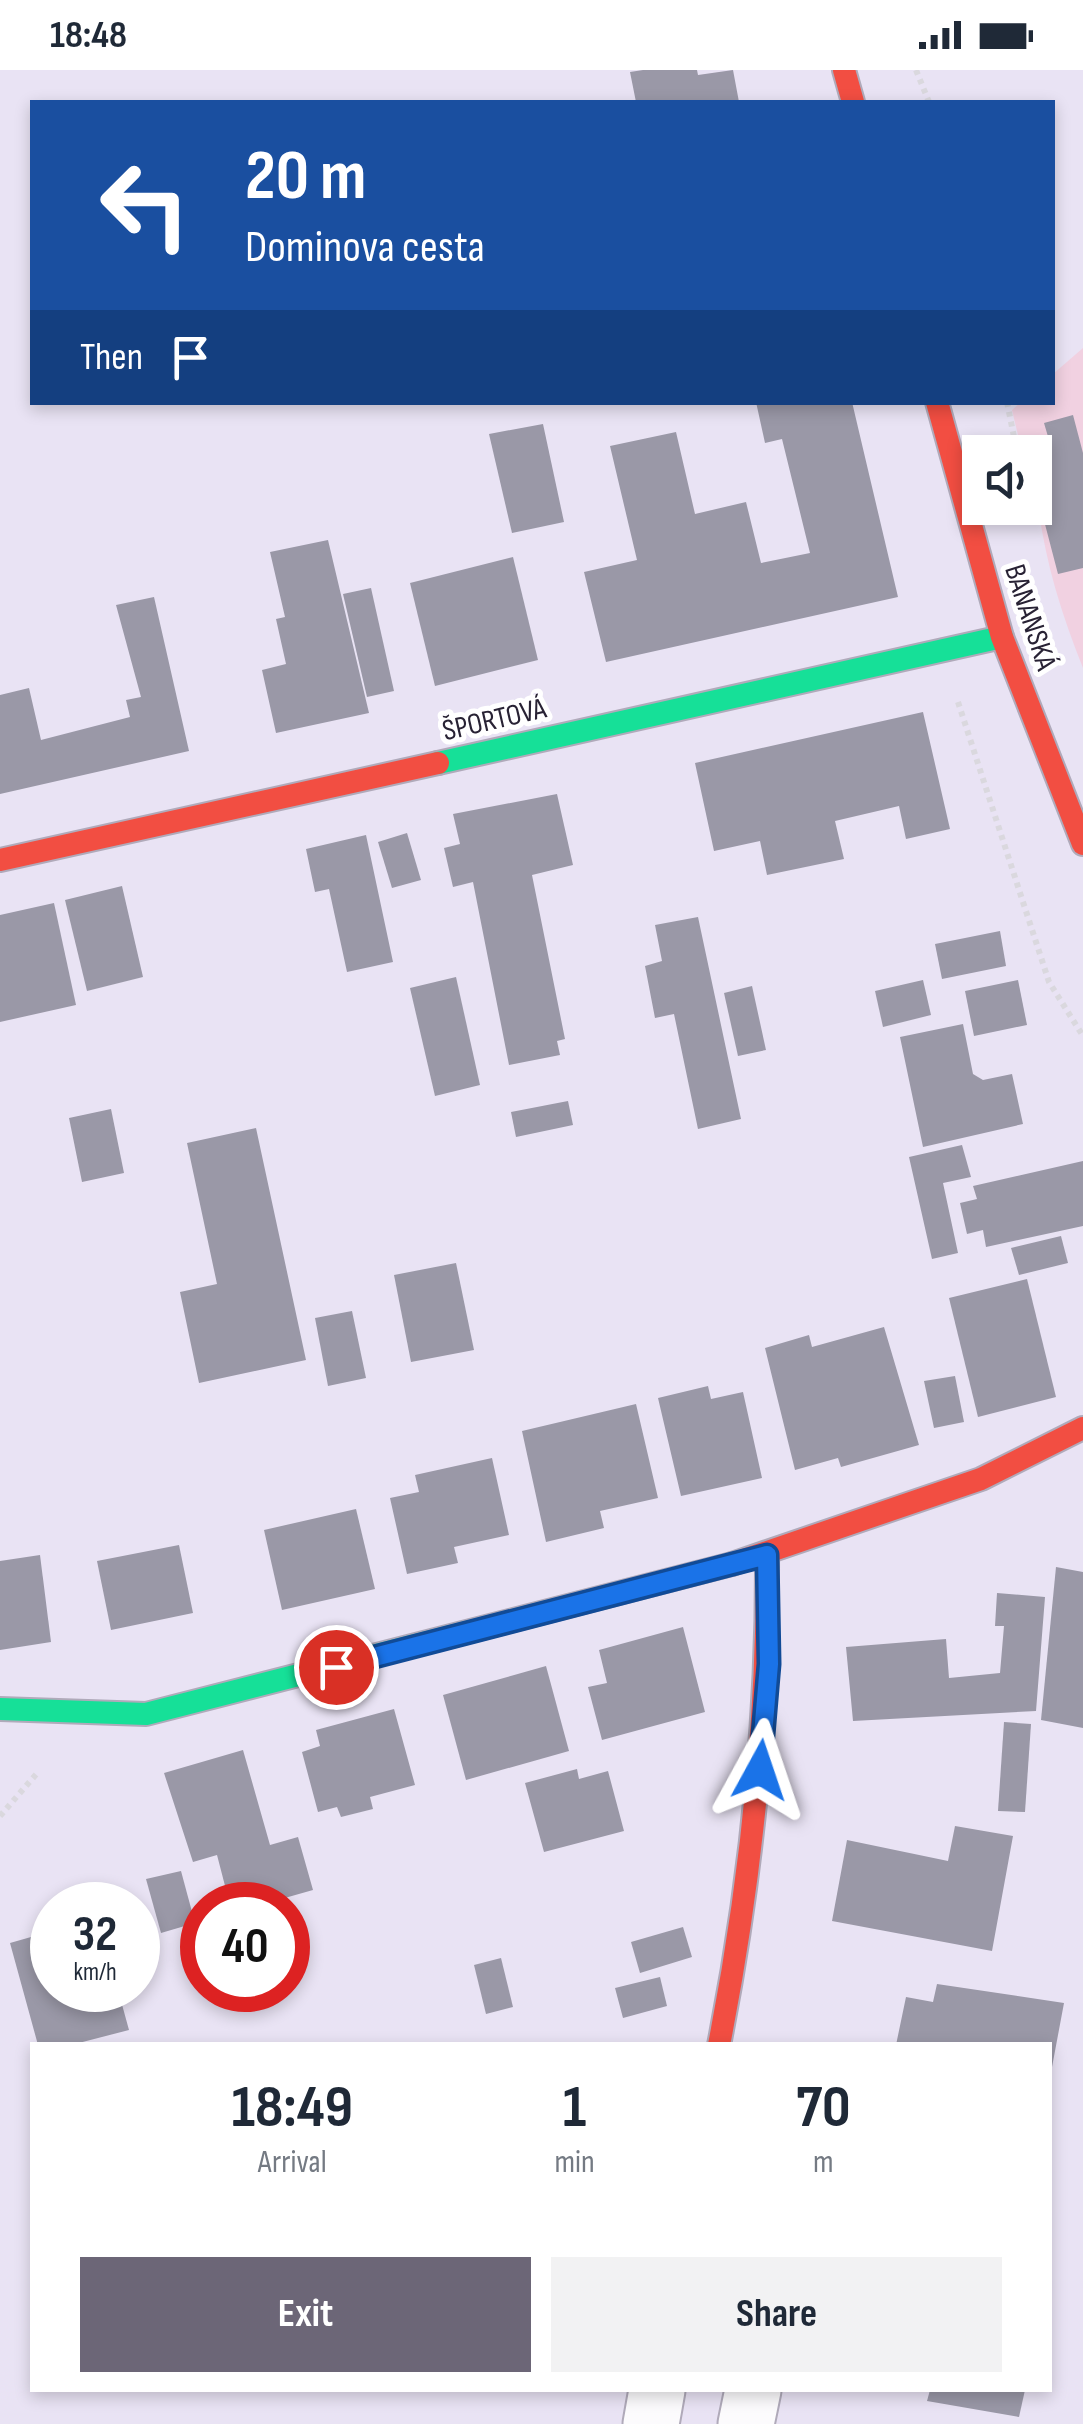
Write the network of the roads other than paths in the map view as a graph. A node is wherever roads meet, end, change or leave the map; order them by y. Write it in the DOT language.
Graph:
graph roads {
  1 [pos="844,70"];
  2 [pos="852,100"];
  3 [pos="938,405"];
  4 [pos="1002,637"];
  5 [pos="1083,844"];
  6 [pos="0,860"];
  7 [pos="1083,1428"];
  8 [pos="767,1555"];
  9 [pos="0,1708"];
  10 [pos="720,2042"];
  11 [pos="657,2392"];
  12 [pos="752,2392"];
  13 [pos="651,2424"];
  14 [pos="746,2424"];
  1 -- 2 [label="street"];
  3 -- 4 [label="street, BANANSKÁ"];
  4 -- 5 [label="street, BANANSKÁ"];
  4 -- 6 [label="street, ŠPORTOVÁ"];
  7 -- 8 [label="street"];
  8 -- 9 [label="street"];
  8 -- 10 [label="street"];
  11 -- 13 [label="street"];
  12 -- 14 [label="street"];
}
